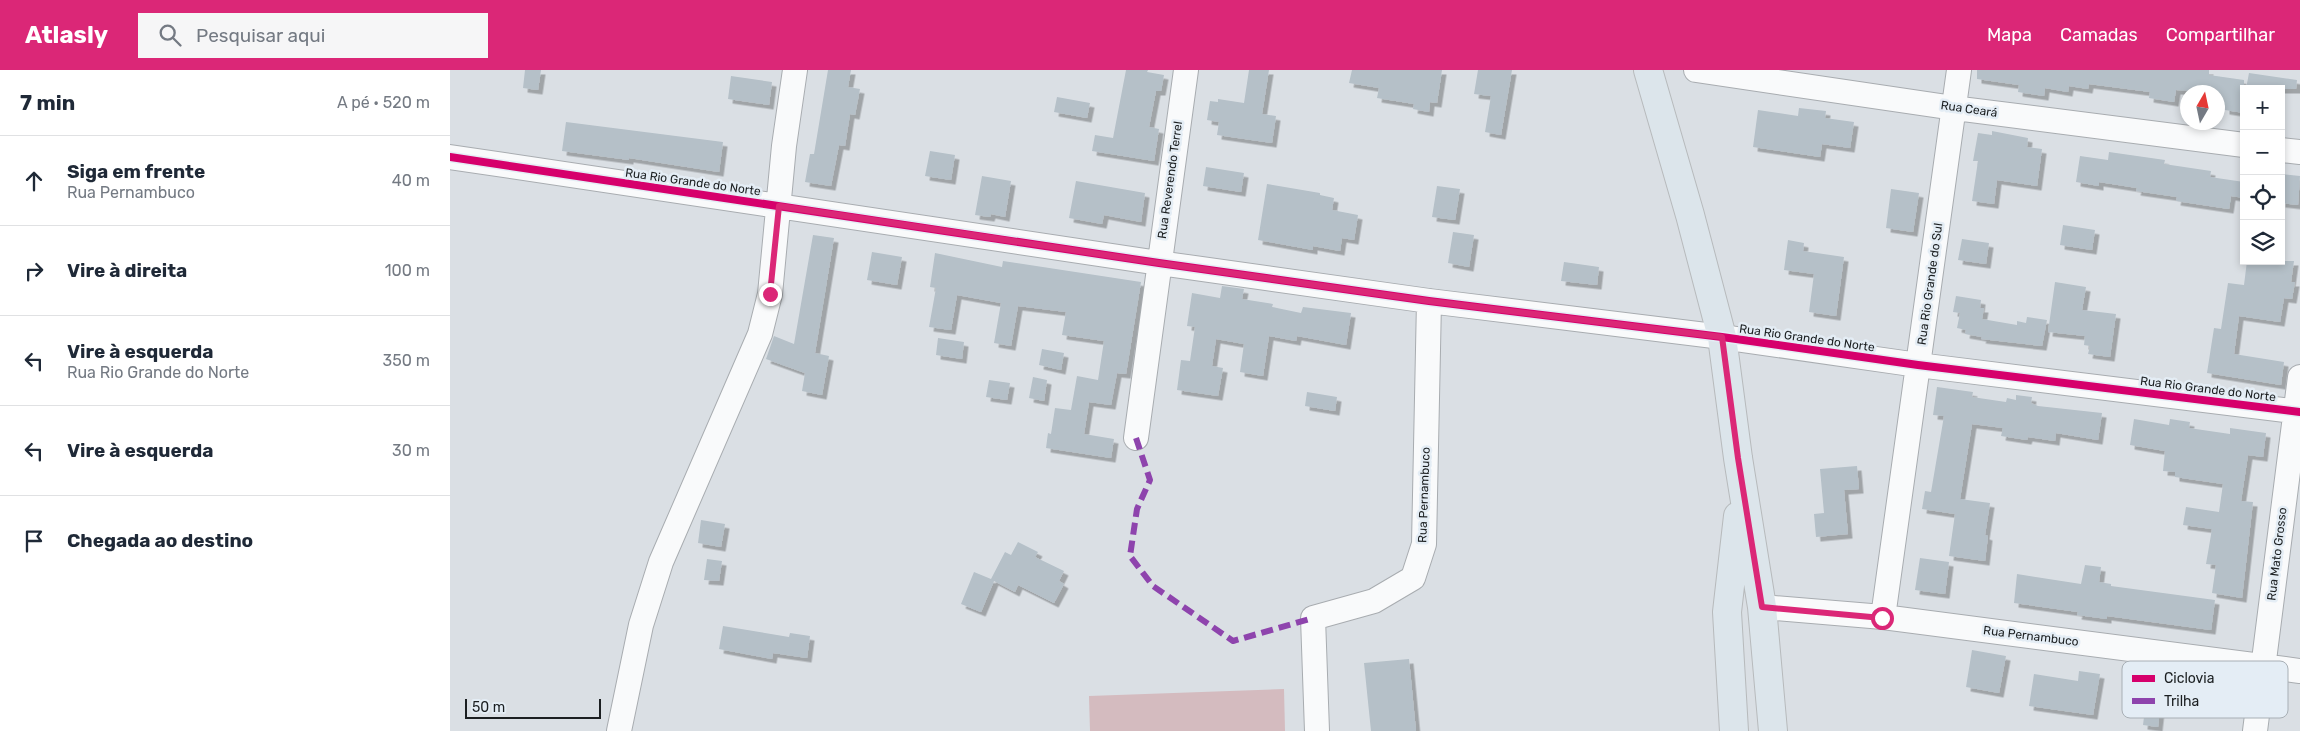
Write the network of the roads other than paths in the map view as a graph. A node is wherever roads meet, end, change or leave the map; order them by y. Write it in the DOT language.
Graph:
graph roads {
  1 [pos="795,70"];
  2 [pos="1186,70"];
  3 [pos="1648,70"];
  4 [pos="1696,70"];
  5 [pos="1959,70"];
  6 [pos="1954,108"];
  7 [pos="2240,144"];
  8 [pos="2285,150"];
  9 [pos="2300,152"];
  10 [pos="450,158"];
  11 [pos="779,206"];
  12 [pos="1159,263"];
  13 [pos="1429,301"];
  14 [pos="1722,337"];
  15 [pos="1918,365"];
  16 [pos="2300,377"];
  17 [pos="2298,412"];
  18 [pos="1136,438"];
  19 [pos="1742,483"];
  20 [pos="1762,607"];
  21 [pos="1882,618"];
  22 [pos="2230,661"];
  23 [pos="2263,661"];
  24 [pos="2256,718"];
  25 [pos="619,731"];
  26 [pos="1317,731"];
  27 [pos="1734,731"];
  28 [pos="1773,731"];
  29 [pos="2255,731"];
  1 -- 11 [label="street"];
  2 -- 12 [label="street, Rua Reverendo Terrel"];
  3 -- 14 [label="main road"];
  4 -- 6 [label="street, Rua Ceará"];
  5 -- 6 [label="street, Rua Rio Grande do Sul"];
  6 -- 7 [label="street, Rua Ceará"];
  6 -- 15 [label="street, Rua Rio Grande do Sul"];
  8 -- 9 [label="street"];
  10 -- 11 [label="street, Rua Rio Grande do Norte"];
  11 -- 12 [label="street, Rua Rio Grande do Norte"];
  11 -- 25 [label="street"];
  12 -- 13 [label="street, Rua Rio Grande do Norte"];
  12 -- 18 [label="street, Rua Reverendo Terrel"];
  13 -- 14 [label="street, Rua Rio Grande do Norte"];
  13 -- 26 [label="street, Rua Pernambuco"];
  14 -- 15 [label="street, Rua Rio Grande do Norte"];
  14 -- 19 [label="main road"];
  15 -- 17 [label="street, Rua Rio Grande do Norte"];
  15 -- 21 [label="street, Rua Rio Grande do Sul"];
  16 -- 17 [label="street, Rua Mato Grosso"];
  17 -- 23 [label="street, Rua Mato Grosso"];
  19 -- 20 [label="main road"];
  19 -- 27 [label="main road"];
  20 -- 21 [label="street, Rua Pernambuco"];
  20 -- 28 [label="main road"];
  21 -- 22 [label="street, Rua Pernambuco"];
  24 -- 29 [label="street, Rua Mato Grosso"];
}
